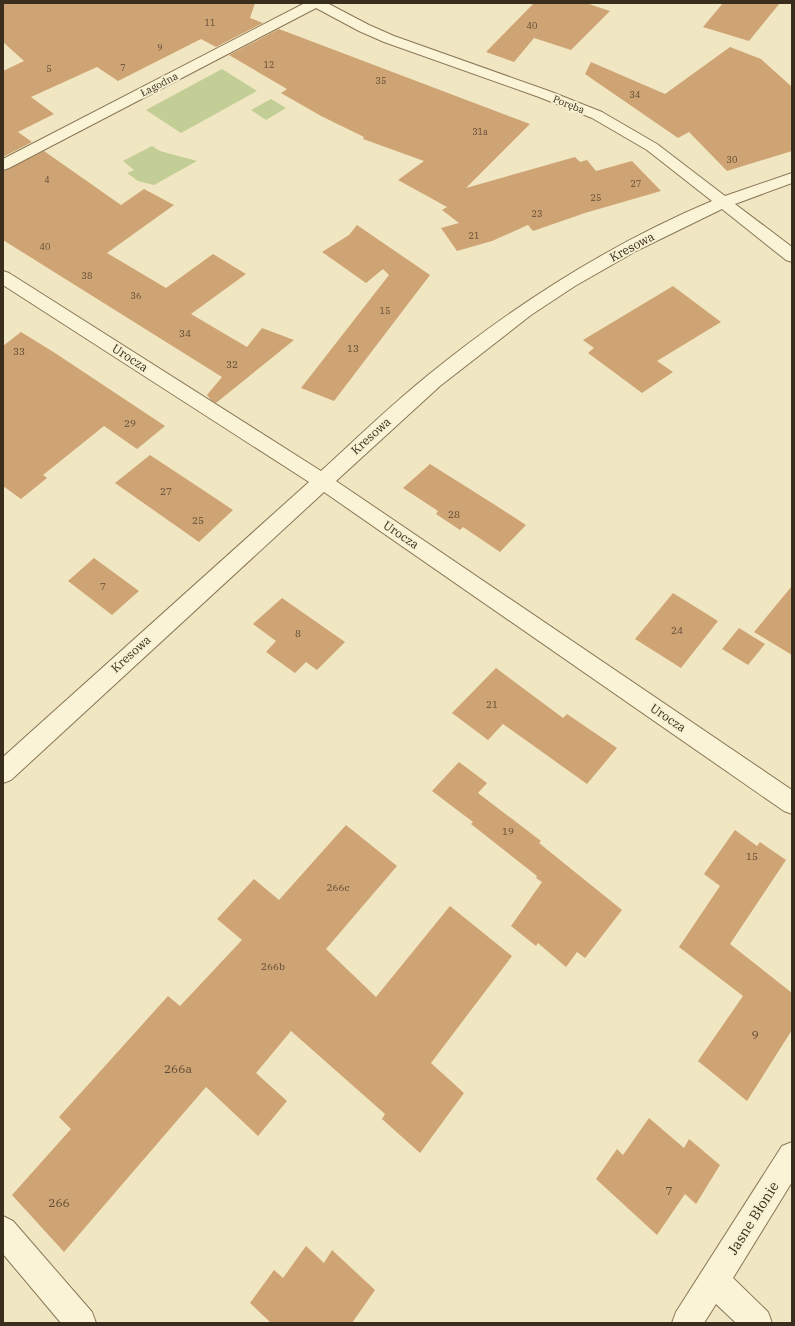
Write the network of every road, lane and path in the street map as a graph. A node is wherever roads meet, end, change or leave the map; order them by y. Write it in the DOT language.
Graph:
graph roads {
  1 [pos="316,3"];
  2 [pos="3,165"];
  3 [pos="792,178"];
  4 [pos="723,202"];
  5 [pos="792,256"];
  6 [pos="3,277"];
  7 [pos="322,481"];
  8 [pos="3,772"];
  9 [pos="792,804"];
  10 [pos="792,1156"];
  11 [pos="3,1231"];
  12 [pos="714,1280"];
  13 [pos="81,1323"];
  14 [pos="687,1323"];
  15 [pos="757,1323"];
  1 -- 2 [label="street, Łagodna"];
  1 -- 4 [label="street, Poręba"];
  3 -- 4 [label="street, Kresowa"];
  4 -- 5 [label="street, Poręba"];
  4 -- 7 [label="street, Kresowa"];
  6 -- 7 [label="street, Urocza"];
  7 -- 8 [label="street, Kresowa"];
  7 -- 9 [label="street, Urocza"];
  10 -- 12 [label="street, Jasne Błonie"];
  11 -- 13 [label="street"];
  12 -- 14 [label="street, Jasne Błonie"];
  12 -- 15 [label="street"];
}
